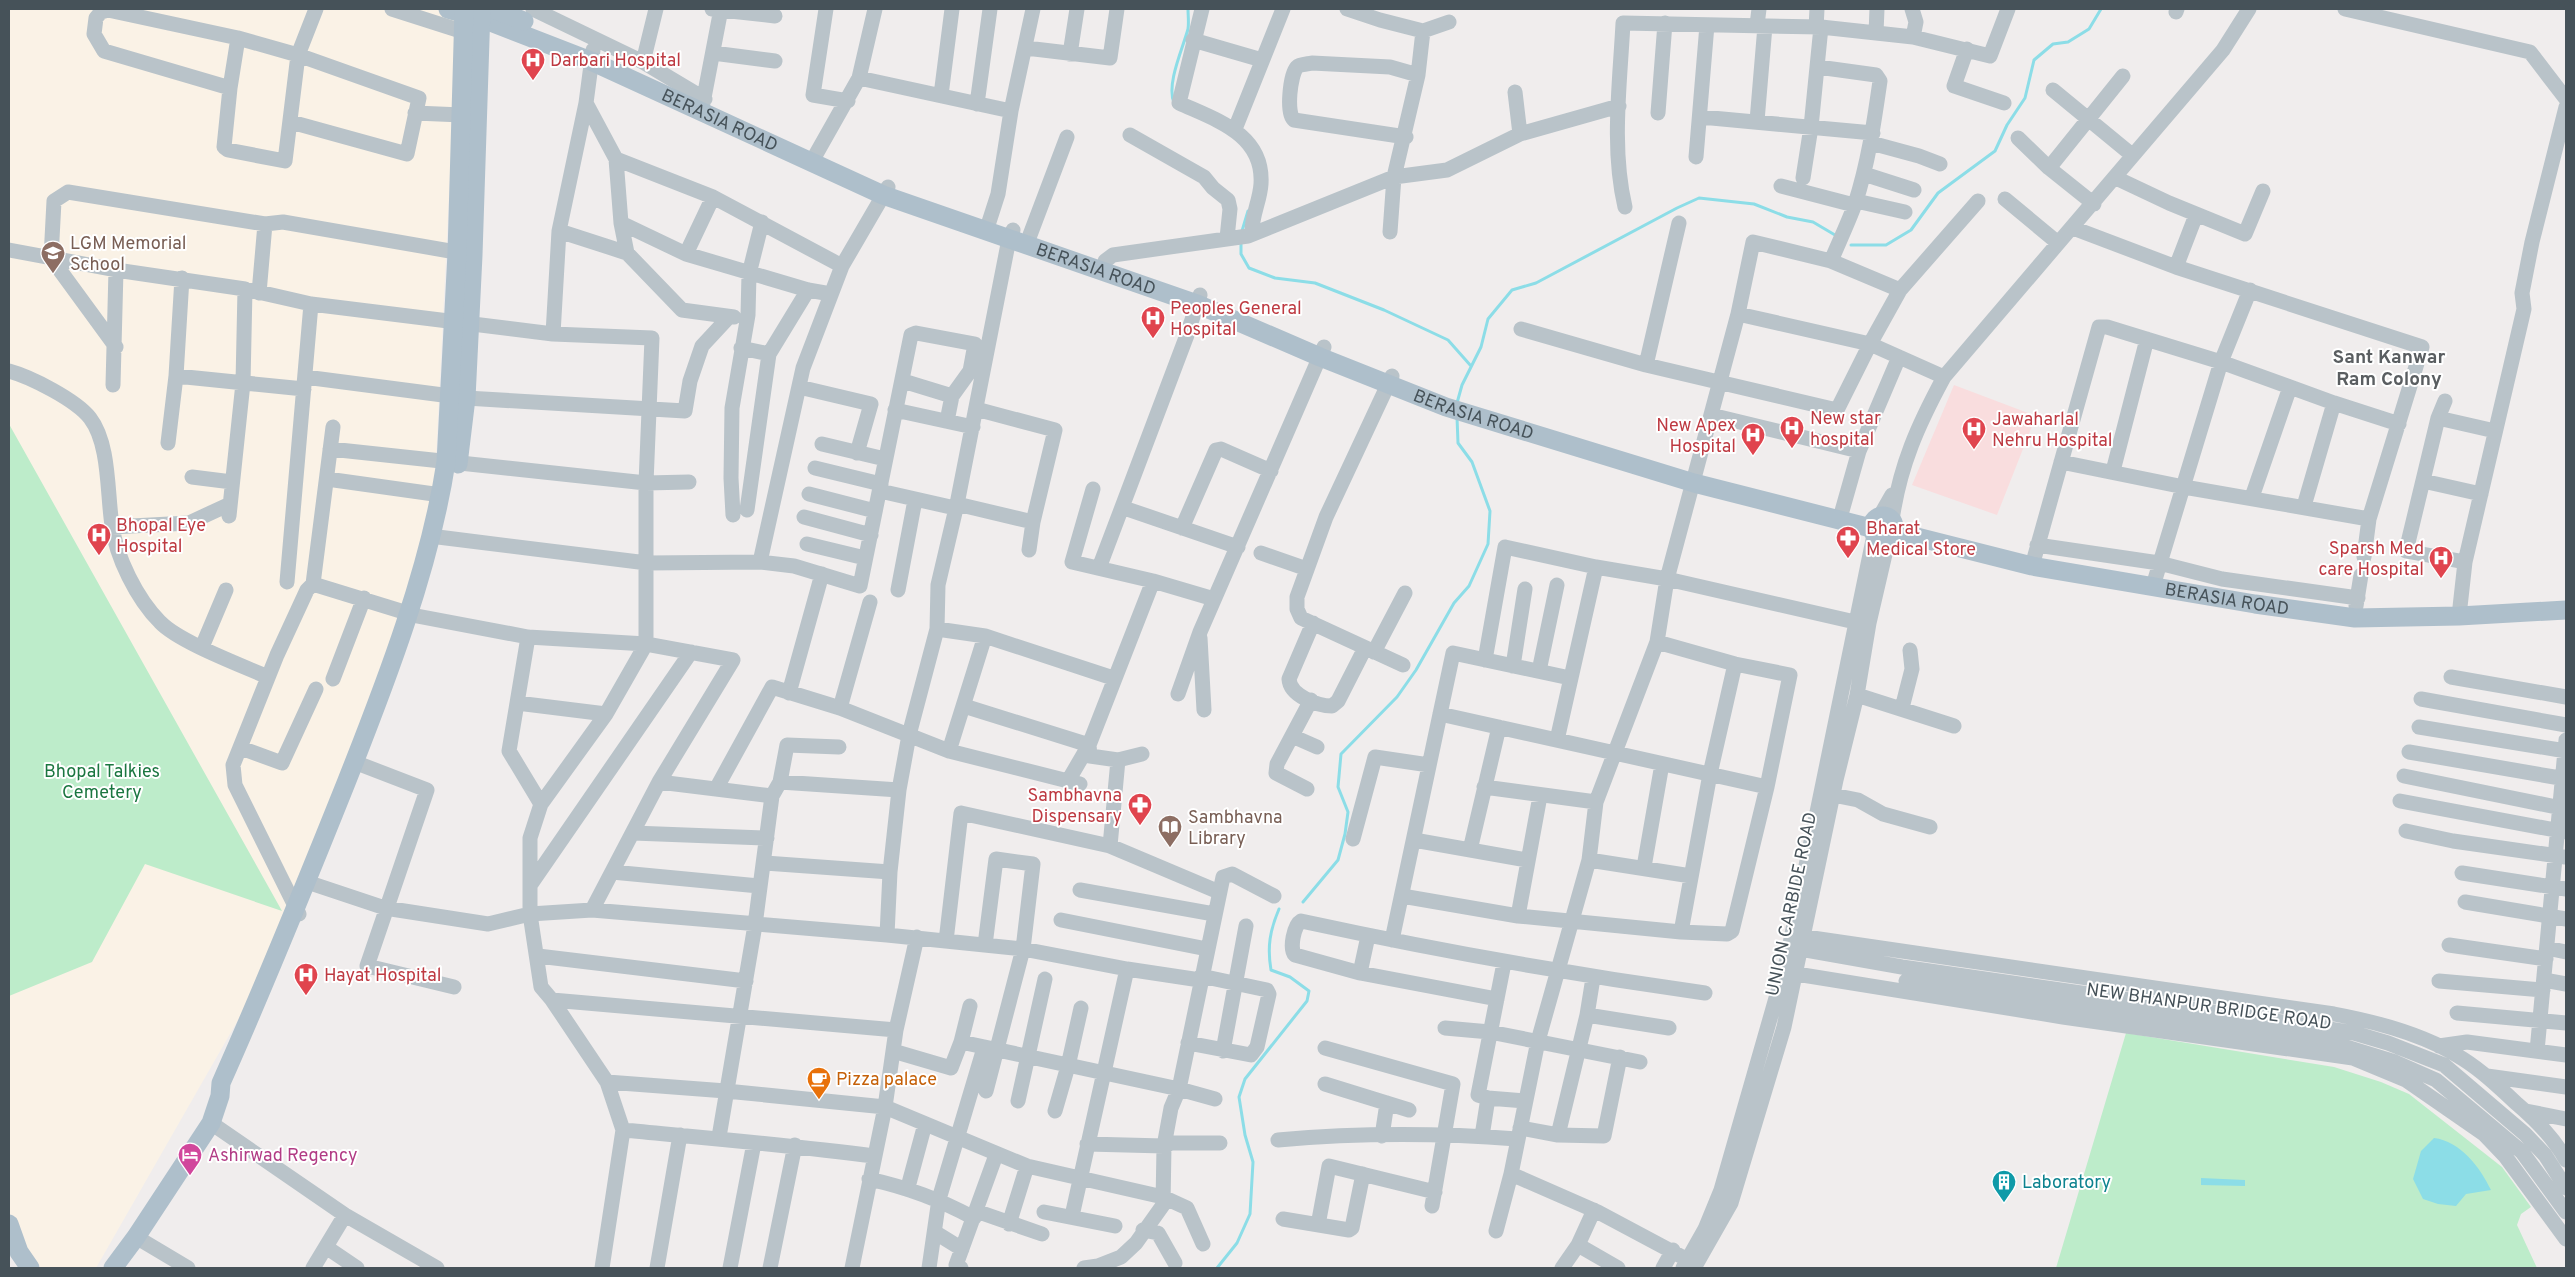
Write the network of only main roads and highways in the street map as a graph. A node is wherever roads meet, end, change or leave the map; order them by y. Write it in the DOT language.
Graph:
graph roads {
  1 [pos="470,14"];
  2 [pos="534,18"];
  3 [pos="468,169"];
  4 [pos="886,191"];
  5 [pos="1017,235"];
  6 [pos="1199,299"];
  7 [pos="452,462"];
  8 [pos="1695,478"];
  9 [pos="1882,527"];
  10 [pos="436,537"];
  11 [pos="2566,610"];
  12 [pos="370,732"];
  13 [pos="312,883"];
  14 [pos="9,1224"];
  15 [pos="14,1250"];
  16 [pos="30,1268"];
  17 [pos="113,1268"];
  1 -- 2 [label="main road, BERASIA ROAD"];
  1 -- 3 [label="main road"];
  1 -- 3 [label="main road"];
  2 -- 4 [label="main road, BERASIA ROAD"];
  3 -- 7 [label="main road"];
  4 -- 5 [label="main road, BERASIA ROAD"];
  4 -- 5 [label="main road, BERASIA ROAD"];
  5 -- 6 [label="main road, BERASIA ROAD"];
  5 -- 6 [label="main road, BERASIA ROAD"];
  6 -- 8 [label="main road, BERASIA ROAD"];
  7 -- 10 [label="main road"];
  7 -- 10 [label="main road"];
  8 -- 9 [label="main road, BERASIA ROAD"];
  8 -- 9 [label="main road, BERASIA ROAD"];
  9 -- 11 [label="main road, BERASIA ROAD"];
  10 -- 12 [label="main road"];
  12 -- 13 [label="main road"];
  12 -- 13 [label="main road"];
  13 -- 17 [label="main road"];
  14 -- 15 [label="main road"];
  15 -- 16 [label="main road"];
}
